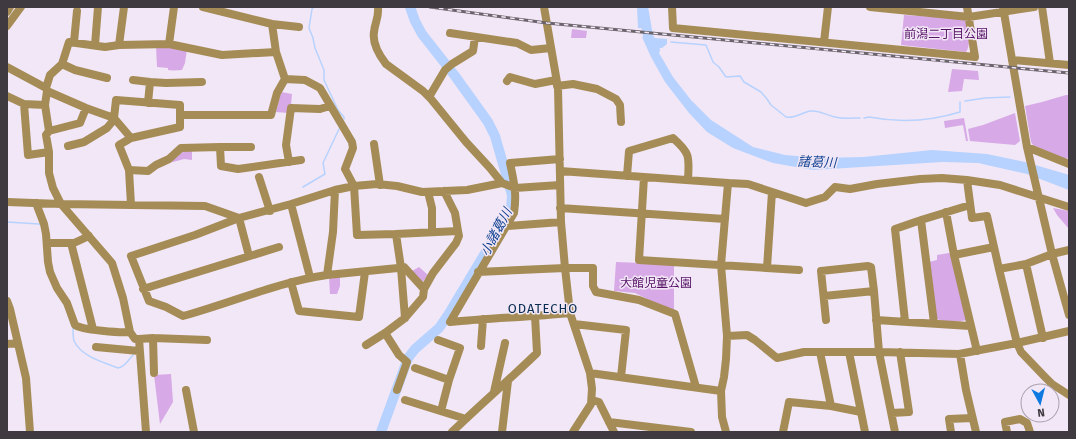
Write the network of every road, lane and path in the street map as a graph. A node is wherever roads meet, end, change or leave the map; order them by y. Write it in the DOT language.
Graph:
graph roads {
  1 [pos="10,7"];
  2 [pos="21,7"];
  3 [pos="98,7"];
  4 [pos="124,7"];
  5 [pos="174,7"];
  6 [pos="204,7"];
  7 [pos="378,7"];
  8 [pos="544,7"];
  9 [pos="672,7"];
  10 [pos="828,7"];
  11 [pos="870,7"];
  12 [pos="967,7"];
  13 [pos="1034,7"];
  14 [pos="1042,7"];
  15 [pos="915,9"];
  16 [pos="1003,9"];
  17 [pos="77,11"];
  18 [pos="7,12"];
  19 [pos="969,17"];
  20 [pos="272,24"];
  21 [pos="7,26"];
  22 [pos="299,27"];
  23 [pos="450,33"];
  24 [pos="475,37"];
  25 [pos="74,42"];
  26 [pos="824,42"];
  27 [pos="168,44"];
  28 [pos="119,45"];
  29 [pos="95,46"];
  30 [pos="551,48"];
  31 [pos="276,52"];
  32 [pos="1012,60"];
  33 [pos="62,64"];
  34 [pos="1050,64"];
  35 [pos="1069,65"];
  36 [pos="7,68"];
  37 [pos="107,78"];
  38 [pos="285,78"];
  39 [pos="133,80"];
  40 [pos="507,81"];
  41 [pos="150,82"];
  42 [pos="202,82"];
  43 [pos="557,83"];
  44 [pos="47,90"];
  45 [pos="7,96"];
  46 [pos="429,97"];
  47 [pos="148,103"];
  48 [pos="24,104"];
  49 [pos="45,105"];
  50 [pos="330,106"];
  51 [pos="86,108"];
  52 [pos="180,115"];
  53 [pos="114,118"];
  54 [pos="621,122"];
  55 [pos="49,131"];
  56 [pos="131,138"];
  57 [pos="374,144"];
  58 [pos="68,146"];
  59 [pos="251,146"];
  60 [pos="220,147"];
  61 [pos="1028,151"];
  62 [pos="49,152"];
  63 [pos="301,160"];
  64 [pos="560,160"];
  65 [pos="289,162"];
  66 [pos="1069,164"];
  67 [pos="129,170"];
  68 [pos="560,171"];
  69 [pos="627,176"];
  70 [pos="259,177"];
  71 [pos="644,177"];
  72 [pos="688,180"];
  73 [pos="967,180"];
  74 [pos="728,183"];
  75 [pos="502,184"];
  76 [pos="380,185"];
  77 [pos="560,185"];
  78 [pos="354,186"];
  79 [pos="515,188"];
  80 [pos="334,190"];
  81 [pos="444,191"];
  82 [pos="428,192"];
  83 [pos="772,192"];
  84 [pos="1037,194"];
  85 [pos="7,202"];
  86 [pos="36,204"];
  87 [pos="62,204"];
  88 [pos="291,204"];
  89 [pos="131,205"];
  90 [pos="970,205"];
  91 [pos="1069,207"];
  92 [pos="560,208"];
  93 [pos="270,211"];
  94 [pos="946,212"];
  95 [pos="642,214"];
  96 [pos="239,218"];
  97 [pos="725,219"];
  98 [pos="920,220"];
  99 [pos="561,222"];
  100 [pos="507,226"];
  101 [pos="458,231"];
  102 [pos="432,232"];
  103 [pos="396,234"];
  104 [pos="89,236"];
  105 [pos="48,243"];
  106 [pos="71,243"];
  107 [pos="279,247"];
  108 [pos="994,247"];
  109 [pos="1069,250"];
  110 [pos="1052,254"];
  111 [pos="954,255"];
  112 [pos="249,256"];
  113 [pos="1026,264"];
  114 [pos="721,265"];
  115 [pos="401,268"];
  116 [pos="565,268"];
  117 [pos="767,268"];
  118 [pos="999,269"];
  119 [pos="799,270"];
  120 [pos="365,272"];
  121 [pos="478,272"];
  122 [pos="327,274"];
  123 [pos="310,277"];
  124 [pos="291,282"];
  125 [pos="143,289"];
  126 [pos="424,289"];
  127 [pos="874,291"];
  128 [pos="824,296"];
  129 [pos="7,301"];
  130 [pos="570,312"];
  131 [pos="1069,315"];
  132 [pos="535,316"];
  133 [pos="404,318"];
  134 [pos="483,319"];
  135 [pos="826,320"];
  136 [pos="876,320"];
  137 [pos="905,321"];
  138 [pos="934,323"];
  139 [pos="574,324"];
  140 [pos="970,326"];
  141 [pos="93,330"];
  142 [pos="1069,331"];
  143 [pos="130,332"];
  144 [pos="385,333"];
  145 [pos="727,336"];
  146 [pos="154,338"];
  147 [pos="1043,338"];
  148 [pos="139,339"];
  149 [pos="207,340"];
  150 [pos="438,340"];
  151 [pos="18,343"];
  152 [pos="505,343"];
  153 [pos="1017,343"];
  154 [pos="7,344"];
  155 [pos="366,345"];
  156 [pos="481,346"];
  157 [pos="96,347"];
  158 [pos="139,351"];
  159 [pos="977,351"];
  160 [pos="820,352"];
  161 [pos="849,352"];
  162 [pos="879,352"];
  163 [pos="900,352"];
  164 [pos="960,354"];
  165 [pos="415,368"];
  166 [pos="154,373"];
  167 [pos="590,373"];
  168 [pos="621,377"];
  169 [pos="449,380"];
  170 [pos="508,381"];
  171 [pos="1046,383"];
  172 [pos="696,387"];
  173 [pos="186,390"];
  174 [pos="397,390"];
  175 [pos="721,391"];
  176 [pos="494,392"];
  177 [pos="404,400"];
  178 [pos="592,400"];
  179 [pos="831,406"];
  180 [pos="441,411"];
  181 [pos="861,412"];
  182 [pos="892,413"];
  183 [pos="972,418"];
  184 [pos="466,419"];
  185 [pos="1020,419"];
  186 [pos="609,422"];
  187 [pos="657,430"];
  188 [pos="30,432"];
  189 [pos="146,432"];
  190 [pos="194,432"];
  191 [pos="452,432"];
  192 [pos="502,432"];
  193 [pos="573,432"];
  194 [pos="614,432"];
  195 [pos="691,432"];
  196 [pos="726,432"];
  197 [pos="783,432"];
  198 [pos="786,432"];
  199 [pos="865,432"];
  200 [pos="895,432"];
  201 [pos="951,432"];
  202 [pos="976,432"];
  203 [pos="1007,432"];
  1 -- 18 [label="street"];
  2 -- 21 [label="street"];
  3 -- 29 [label="street"];
  4 -- 28 [label="street"];
  5 -- 27 [label="street"];
  6 -- 20 [label="street"];
  7 -- 46 [label="street"];
  8 -- 30 [label="street"];
  9 -- 26 [label="street"];
  10 -- 26 [label="street"];
  11 -- 15 [label="street"];
  12 -- 19 [label="street"];
  13 -- 16 [label="street"];
  14 -- 34 [label="street"];
  15 -- 19 [label="street"];
  16 -- 19 [label="street"];
  16 -- 32 [label="street"];
  17 -- 25 [label="street"];
  19 -- 26 [label="street"];
  20 -- 22 [label="street"];
  20 -- 31 [label="street"];
  23 -- 24 [label="street"];
  24 -- 30 [label="street"];
  24 -- 46 [label="street"];
  25 -- 29 [label="street"];
  25 -- 33 [label="street"];
  27 -- 28 [label="street"];
  27 -- 31 [label="street"];
  28 -- 29 [label="street"];
  30 -- 43 [label="street"];
  31 -- 38 [label="street"];
  32 -- 34 [label="street"];
  32 -- 61 [label="street"];
  33 -- 37 [label="street"];
  33 -- 44 [label="street"];
  34 -- 35 [label="street"];
  36 -- 44 [label="street"];
  38 -- 50 [label="street"];
  38 -- 52 [label="street"];
  39 -- 41 [label="street"];
  40 -- 43 [label="street"];
  41 -- 42 [label="street"];
  41 -- 47 [label="street"];
  43 -- 54 [label="street"];
  43 -- 64 [label="street"];
  44 -- 49 [label="street"];
  44 -- 51 [label="street"];
  45 -- 48 [label="street"];
  46 -- 75 [label="street"];
  47 -- 52 [label="street"];
  47 -- 53 [label="street"];
  48 -- 49 [label="street"];
  48 -- 62 [label="street"];
  49 -- 55 [label="street"];
  50 -- 65 [label="street"];
  50 -- 78 [label="street"];
  51 -- 53 [label="street"];
  51 -- 55 [label="street"];
  52 -- 56 [label="street"];
  53 -- 56 [label="street"];
  53 -- 58 [label="street"];
  55 -- 62 [label="street"];
  56 -- 67 [label="street"];
  57 -- 76 [label="street"];
  59 -- 60 [label="street"];
  60 -- 65 [label="street"];
  60 -- 67 [label="street"];
  61 -- 66 [label="street"];
  61 -- 84 [label="street"];
  62 -- 87 [label="street"];
  63 -- 65 [label="street"];
  64 -- 68 [label="street"];
  64 -- 79 [label="street"];
  67 -- 89 [label="street"];
  68 -- 69 [label="street"];
  68 -- 77 [label="street"];
  69 -- 71 [label="street"];
  69 -- 72 [label="street"];
  70 -- 93 [label="street"];
  71 -- 72 [label="street"];
  71 -- 95 [label="street"];
  72 -- 74 [label="street"];
  73 -- 83 [label="street"];
  73 -- 84 [label="street"];
  73 -- 90 [label="street"];
  74 -- 83 [label="street"];
  74 -- 97 [label="street"];
  75 -- 79 [label="street"];
  75 -- 81 [label="street"];
  76 -- 78 [label="street"];
  76 -- 82 [label="street"];
  77 -- 79 [label="street"];
  77 -- 92 [label="street"];
  78 -- 80 [label="street"];
  78 -- 103 [label="street"];
  79 -- 100 [label="street"];
  80 -- 88 [label="street"];
  80 -- 122 [label="street"];
  81 -- 82 [label="street"];
  81 -- 101 [label="street"];
  82 -- 102 [label="street"];
  83 -- 117 [label="street"];
  84 -- 91 [label="street"];
  84 -- 110 [label="street"];
  85 -- 86 [label="street"];
  86 -- 87 [label="street"];
  86 -- 105 [label="street"];
  87 -- 89 [label="street"];
  87 -- 104 [label="street"];
  88 -- 93 [label="street"];
  88 -- 123 [label="street"];
  89 -- 96 [label="street"];
  90 -- 94 [label="street"];
  90 -- 108 [label="street"];
  92 -- 95 [label="street"];
  92 -- 99 [label="street"];
  93 -- 96 [label="street"];
  94 -- 98 [label="street"];
  94 -- 111 [label="street"];
  95 -- 97 [label="street"];
  95 -- 114 [label="street"];
  96 -- 112 [label="street"];
  96 -- 125 [label="street"];
  97 -- 114 [label="street"];
  98 -- 137 [label="street"];
  98 -- 138 [label="street"];
  99 -- 100 [label="street"];
  99 -- 116 [label="street"];
  100 -- 121 [label="street"];
  101 -- 102 [label="street"];
  101 -- 126 [label="street"];
  102 -- 103 [label="street"];
  103 -- 115 [label="street"];
  104 -- 106 [label="street"];
  104 -- 143 [label="street"];
  105 -- 106 [label="street"];
  105 -- 141 [label="street"];
  106 -- 141 [label="street"];
  107 -- 112 [label="street"];
  108 -- 111 [label="street"];
  108 -- 118 [label="street"];
  109 -- 110 [label="street"];
  110 -- 113 [label="street"];
  110 -- 131 [label="street"];
  111 -- 140 [label="street"];
  112 -- 125 [label="street"];
  113 -- 118 [label="street"];
  113 -- 147 [label="street"];
  114 -- 117 [label="street"];
  114 -- 145 [label="street"];
  115 -- 120 [label="street"];
  115 -- 126 [label="street"];
  115 -- 133 [label="street"];
  116 -- 121 [label="street"];
  116 -- 130 [label="street"];
  116 -- 172 [label="street"];
  117 -- 119 [label="street"];
  118 -- 153 [label="street"];
  120 -- 122 [label="street"];
  120 -- 124 [label="street"];
  121 -- 134 [label="street"];
  122 -- 123 [label="street"];
  123 -- 124 [label="street"];
  124 -- 125 [label="street"];
  126 -- 133 [label="street"];
  127 -- 128 [label="street"];
  127 -- 128 [label="street"];
  127 -- 136 [label="street"];
  128 -- 135 [label="street"];
  129 -- 151 [label="street"];
  130 -- 132 [label="street"];
  130 -- 139 [label="street"];
  132 -- 134 [label="street"];
  132 -- 170 [label="street"];
  133 -- 144 [label="street"];
  134 -- 156 [label="street"];
  136 -- 137 [label="street"];
  136 -- 162 [label="street"];
  137 -- 138 [label="street"];
  138 -- 140 [label="street"];
  139 -- 167 [label="street"];
  139 -- 168 [label="street"];
  140 -- 159 [label="street"];
  141 -- 143 [label="street"];
  142 -- 147 [label="street"];
  143 -- 148 [label="street"];
  144 -- 155 [label="street"];
  144 -- 174 [label="street"];
  145 -- 160 [label="street"];
  145 -- 175 [label="street"];
  146 -- 148 [label="street"];
  146 -- 149 [label="street"];
  146 -- 166 [label="street"];
  147 -- 153 [label="street"];
  148 -- 158 [label="street"];
  150 -- 169 [label="street"];
  151 -- 154 [label="street"];
  151 -- 188 [label="street"];
  152 -- 176 [label="street"];
  153 -- 159 [label="street"];
  153 -- 171 [label="street"];
  157 -- 158 [label="street"];
  158 -- 189 [label="street"];
  159 -- 164 [label="street"];
  160 -- 161 [label="street"];
  160 -- 179 [label="street"];
  161 -- 162 [label="street"];
  161 -- 181 [label="street"];
  162 -- 163 [label="street"];
  162 -- 182 [label="street"];
  163 -- 164 [label="street"];
  163 -- 182 [label="street"];
  164 -- 183 [label="street"];
  165 -- 169 [label="street"];
  167 -- 168 [label="street"];
  167 -- 178 [label="street"];
  168 -- 172 [label="street"];
  169 -- 180 [label="street"];
  170 -- 176 [label="street"];
  170 -- 192 [label="street"];
  172 -- 175 [label="street"];
  173 -- 190 [label="street"];
  175 -- 196 [label="street"];
  176 -- 184 [label="street"];
  177 -- 180 [label="street"];
  178 -- 186 [label="street"];
  178 -- 193 [label="street"];
  179 -- 181 [label="street"];
  179 -- 197 [label="street"];
  180 -- 184 [label="street"];
  181 -- 199 [label="street"];
  182 -- 200 [label="street"];
  183 -- 201 [label="street"];
  183 -- 202 [label="street"];
  184 -- 191 [label="street"];
  185 -- 203 [label="street"];
  186 -- 187 [label="street"];
  186 -- 194 [label="street"];
  187 -- 195 [label="street"];
  197 -- 198 [label="street"];
}
